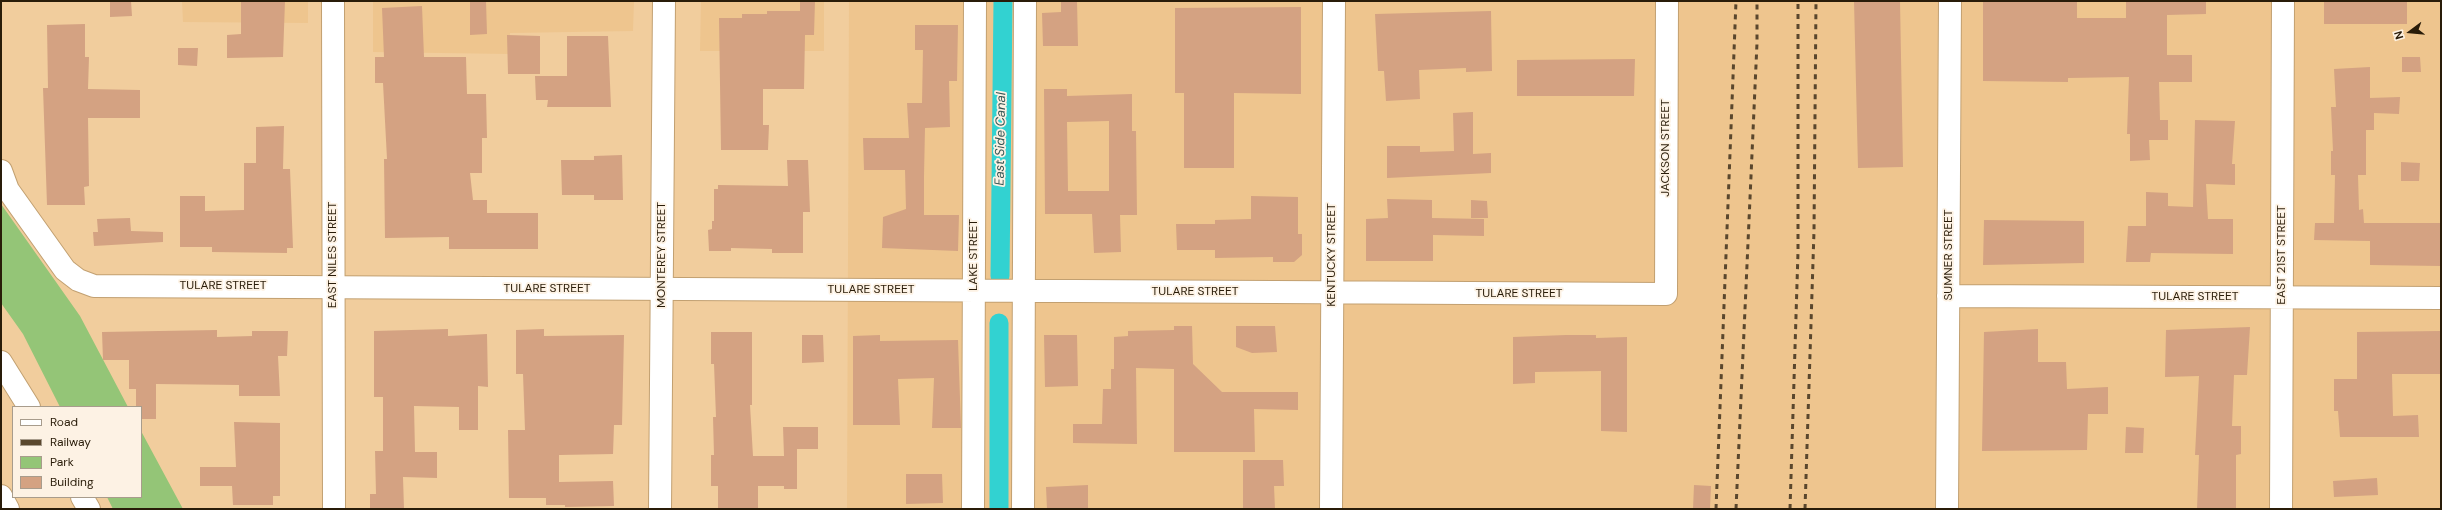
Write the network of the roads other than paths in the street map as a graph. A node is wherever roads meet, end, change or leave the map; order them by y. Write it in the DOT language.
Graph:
graph roads {
  1 [pos="333,1"];
  2 [pos="664,1"];
  3 [pos="975,1"];
  4 [pos="1025,1"];
  5 [pos="1334,1"];
  6 [pos="1667,1"];
  7 [pos="1950,1"];
  8 [pos="2283,1"];
  9 [pos="1,171"];
  10 [pos="332,287"];
  11 [pos="662,289"];
  12 [pos="974,291"];
  13 [pos="1024,291"];
  14 [pos="1332,293"];
  15 [pos="1666,294"];
  16 [pos="1948,296"];
  17 [pos="2282,297"];
  18 [pos="2441,298"];
  19 [pos="1,362"];
  20 [pos="28,406"];
  21 [pos="1,496"];
  22 [pos="83,498"];
  23 [pos="8,509"];
  24 [pos="89,509"];
  25 [pos="334,509"];
  26 [pos="660,509"];
  27 [pos="973,509"];
  28 [pos="1023,509"];
  29 [pos="1331,509"];
  30 [pos="1947,509"];
  31 [pos="2281,509"];
  1 -- 10 [label="main road, EAST NILES STREET"];
  2 -- 11 [label="main road, MONTEREY STREET"];
  3 -- 12 [label="main road, LAKE STREET"];
  4 -- 13 [label="main road"];
  5 -- 14 [label="main road, KENTUCKY STREET"];
  6 -- 15 [label="main road, JACKSON STREET"];
  7 -- 16 [label="main road, SUMNER STREET"];
  8 -- 17 [label="main road, EAST 21ST STREET"];
  9 -- 10 [label="main road, TULARE STREET"];
  10 -- 11 [label="main road, TULARE STREET"];
  10 -- 25 [label="main road, EAST NILES STREET"];
  11 -- 12 [label="main road, TULARE STREET"];
  11 -- 26 [label="main road, MONTEREY STREET"];
  12 -- 13 [label="main road, TULARE STREET"];
  12 -- 27 [label="main road, LAKE STREET"];
  13 -- 14 [label="main road, TULARE STREET"];
  13 -- 28 [label="main road"];
  14 -- 15 [label="main road, TULARE STREET"];
  14 -- 29 [label="main road, KENTUCKY STREET"];
  16 -- 17 [label="main road, TULARE STREET"];
  16 -- 30 [label="main road, SUMNER STREET"];
  17 -- 18 [label="main road, TULARE STREET"];
  17 -- 31 [label="main road, EAST 21ST STREET"];
  19 -- 20 [label="main road"];
  21 -- 23 [label="main road"];
  22 -- 24 [label="main road"];
}
